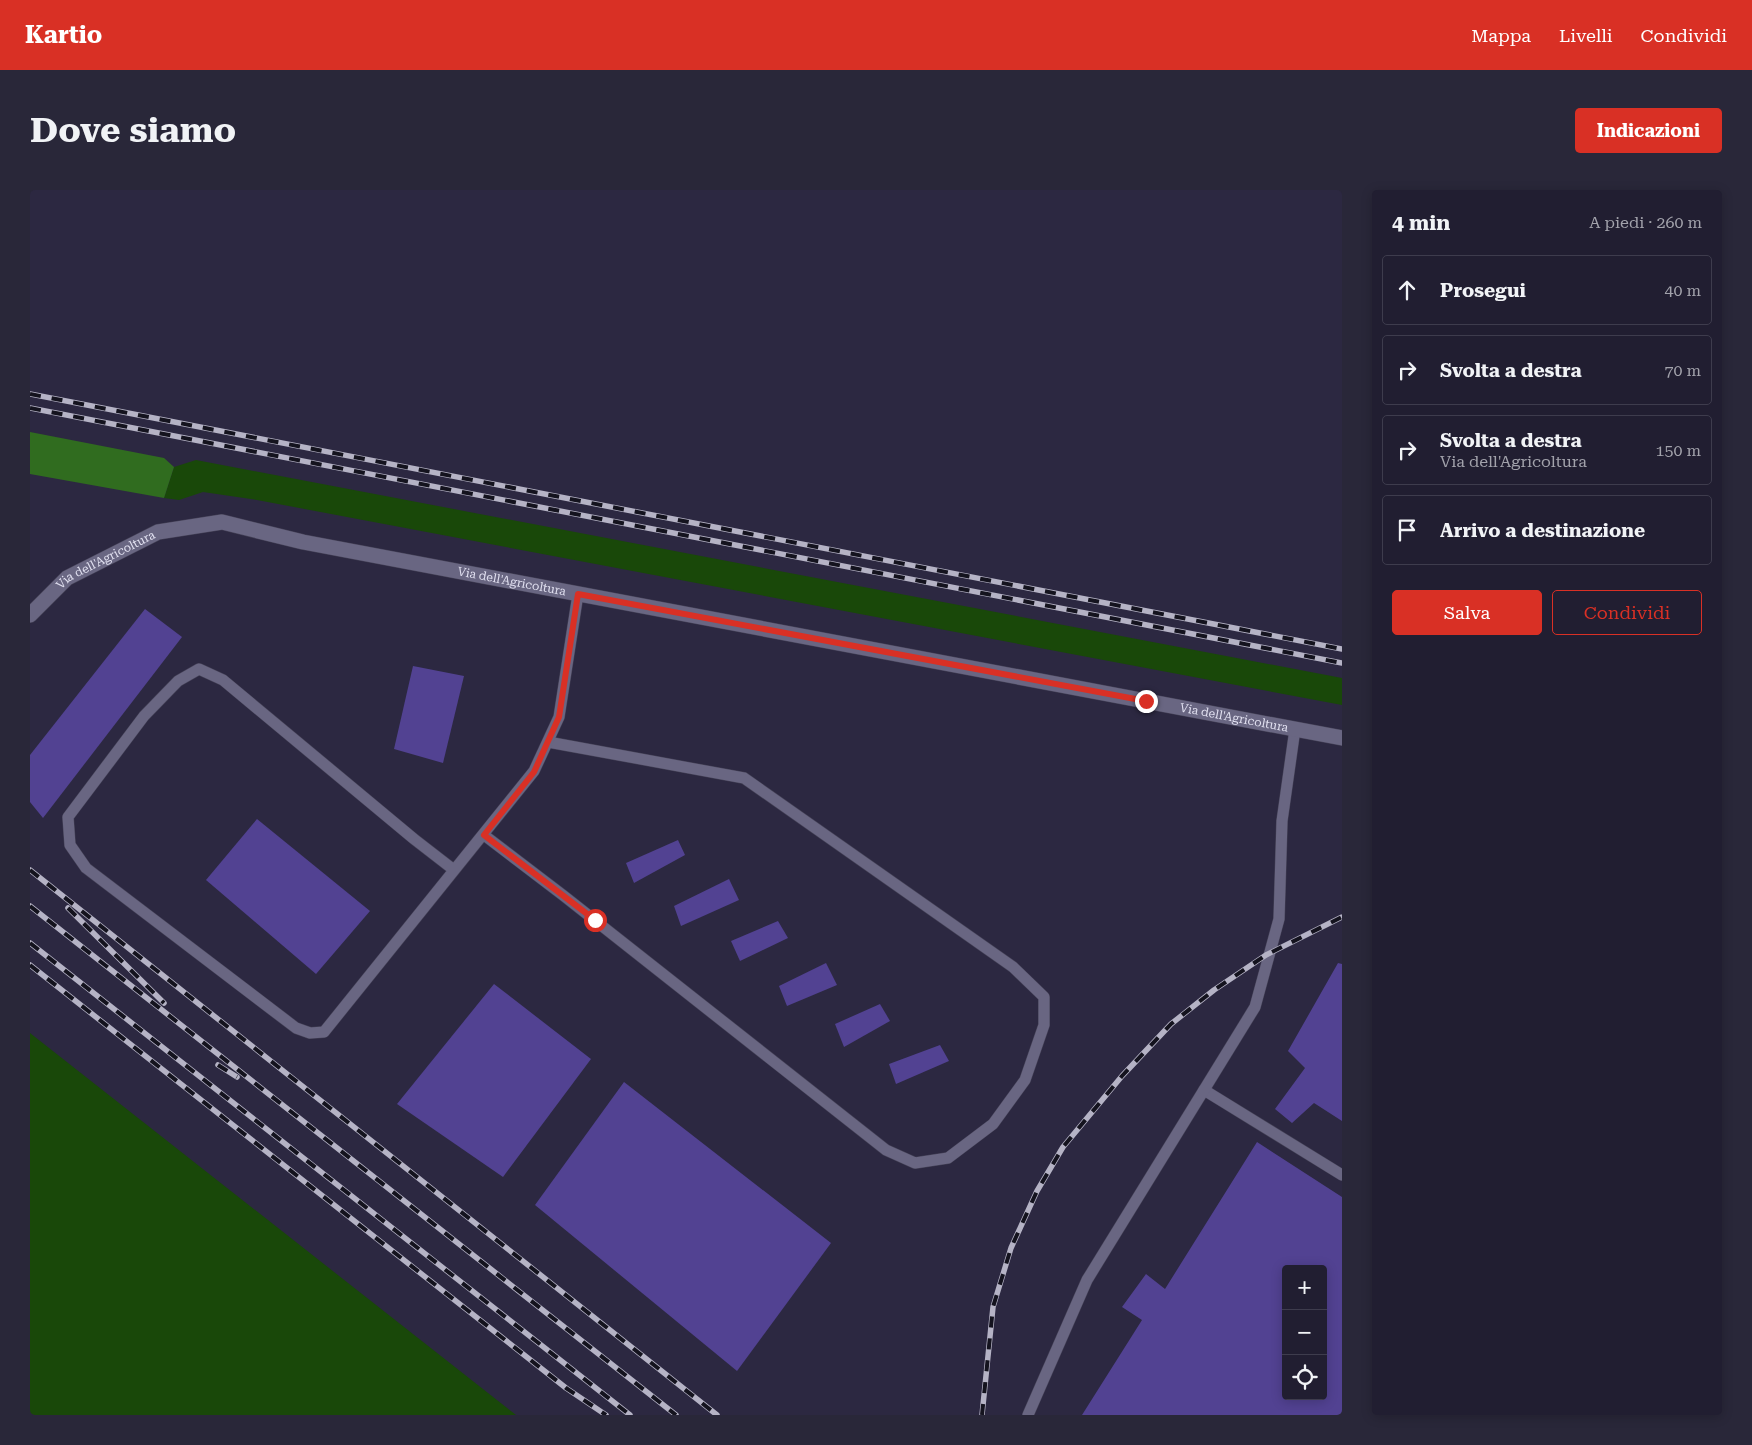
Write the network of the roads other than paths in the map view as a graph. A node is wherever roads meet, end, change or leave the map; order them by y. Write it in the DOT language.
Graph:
graph roads {
  1 [pos="578,594"];
  2 [pos="30,615"];
  3 [pos="1295,729"];
  4 [pos="1342,738"];
  5 [pos="548,742"];
  6 [pos="484,835"];
  7 [pos="454,870"];
  8 [pos="1204,1090"];
  9 [pos="1342,1175"];
  10 [pos="1028,1415"];
  1 -- 2 [label="street, Via dell'Agricoltura"];
  1 -- 3 [label="street, Via dell'Agricoltura"];
  1 -- 5 [label="lane"];
  3 -- 4 [label="street, Via dell'Agricoltura"];
  3 -- 8 [label="lane"];
  5 -- 6 [label="lane"];
  5 -- 6 [label="lane"];
  6 -- 7 [label="lane"];
  7 -- 7 [label="lane"];
  8 -- 9 [label="lane"];
  8 -- 10 [label="lane"];
}
